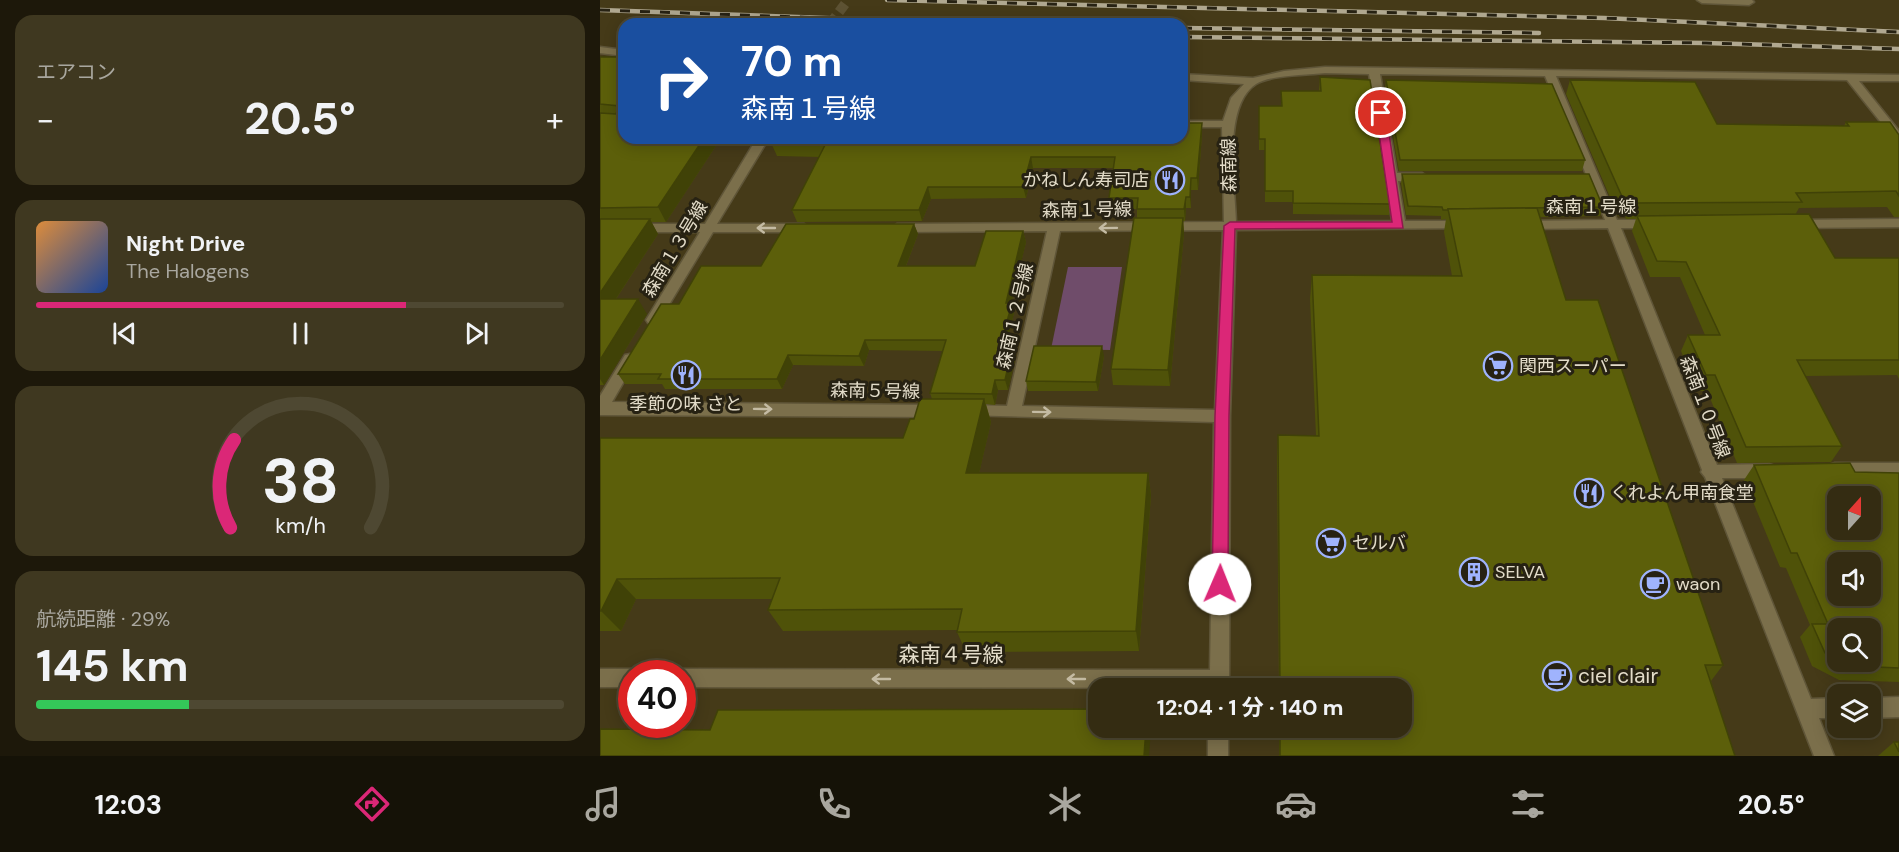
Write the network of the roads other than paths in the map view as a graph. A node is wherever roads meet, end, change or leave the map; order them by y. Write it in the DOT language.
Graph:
graph roads {
  1 [pos="1702,0"];
  2 [pos="1749,1"];
  3 [pos="600,50"];
  4 [pos="618,52"];
  5 [pos="1374,71"];
  6 [pos="1549,73"];
  7 [pos="1188,77"];
  8 [pos="1850,77"];
  9 [pos="1899,78"];
  10 [pos="1253,81"];
  11 [pos="1188,124"];
  12 [pos="1228,124"];
  13 [pos="1899,138"];
  14 [pos="759,144"];
  15 [pos="1391,177"];
  16 [pos="1439,177"];
  17 [pos="1899,223"];
  18 [pos="1672,224"];
  19 [pos="1780,224"];
  20 [pos="1399,225"];
  21 [pos="1482,225"];
  22 [pos="1506,225"];
  23 [pos="1613,225"];
  24 [pos="1230,226"];
  25 [pos="708,227"];
  26 [pos="600,228"];
  27 [pos="816,228"];
  28 [pos="887,228"];
  29 [pos="1054,228"];
  30 [pos="649,328"];
  31 [pos="637,348"];
  32 [pos="600,408"];
  33 [pos="1013,412"];
  34 [pos="1222,416"];
  35 [pos="1899,469"];
  36 [pos="1816,470"];
  37 [pos="1780,471"];
  38 [pos="1709,472"];
  39 [pos="600,678"];
  40 [pos="618,678"];
  41 [pos="696,678"];
  42 [pos="1219,678"];
  43 [pos="1088,683"];
  44 [pos="1899,707"];
  45 [pos="1827,708"];
  46 [pos="1881,708"];
  47 [pos="1805,709"];
  48 [pos="1218,738"];
  49 [pos="1218,756"];
  50 [pos="1824,756"];
  1 -- 2 [label="street"];
  3 -- 4 [label="street"];
  5 -- 6 [label="street"];
  5 -- 10 [label="street"];
  5 -- 15 [label="street"];
  6 -- 8 [label="street"];
  6 -- 23 [label="street, 森南１０号線"];
  7 -- 10 [label="street"];
  8 -- 9 [label="street"];
  8 -- 13 [label="street"];
  10 -- 12 [label="street, 森南線"];
  11 -- 12 [label="street"];
  12 -- 24 [label="street, 森南線"];
  14 -- 25 [label="street, 森南１３号線"];
  15 -- 16 [label="street"];
  15 -- 20 [label="street"];
  17 -- 19 [label="street"];
  18 -- 23 [label="street, 森南１号線"];
  20 -- 21 [label="street, 森南１号線"];
  20 -- 24 [label="street, 森南１号線"];
  22 -- 23 [label="street, 森南１号線"];
  23 -- 38 [label="street, 森南１０号線"];
  24 -- 29 [label="street, 森南１号線, one-way"];
  24 -- 34 [label="street, 森南線"];
  25 -- 26 [label="street"];
  27 -- 25 [label="street, one-way"];
  25 -- 30 [label="street, 森南１３号線"];
  28 -- 29 [label="street, 森南１号線"];
  29 -- 33 [label="street, 森南１２号線"];
  31 -- 32 [label="street"];
  32 -- 33 [label="street, 森南５号線, one-way"];
  33 -- 34 [label="street, 森南５号線, one-way"];
  34 -- 42 [label="street, 森南線"];
  35 -- 36 [label="street"];
  37 -- 38 [label="street"];
  38 -- 47 [label="street, 森南１０号線"];
  39 -- 40 [label="street"];
  43 -- 41 [label="street, 森南４号線, one-way"];
  44 -- 46 [label="street"];
  45 -- 47 [label="street"];
  47 -- 50 [label="street, 森南１０号線"];
  48 -- 49 [label="street"];
}
